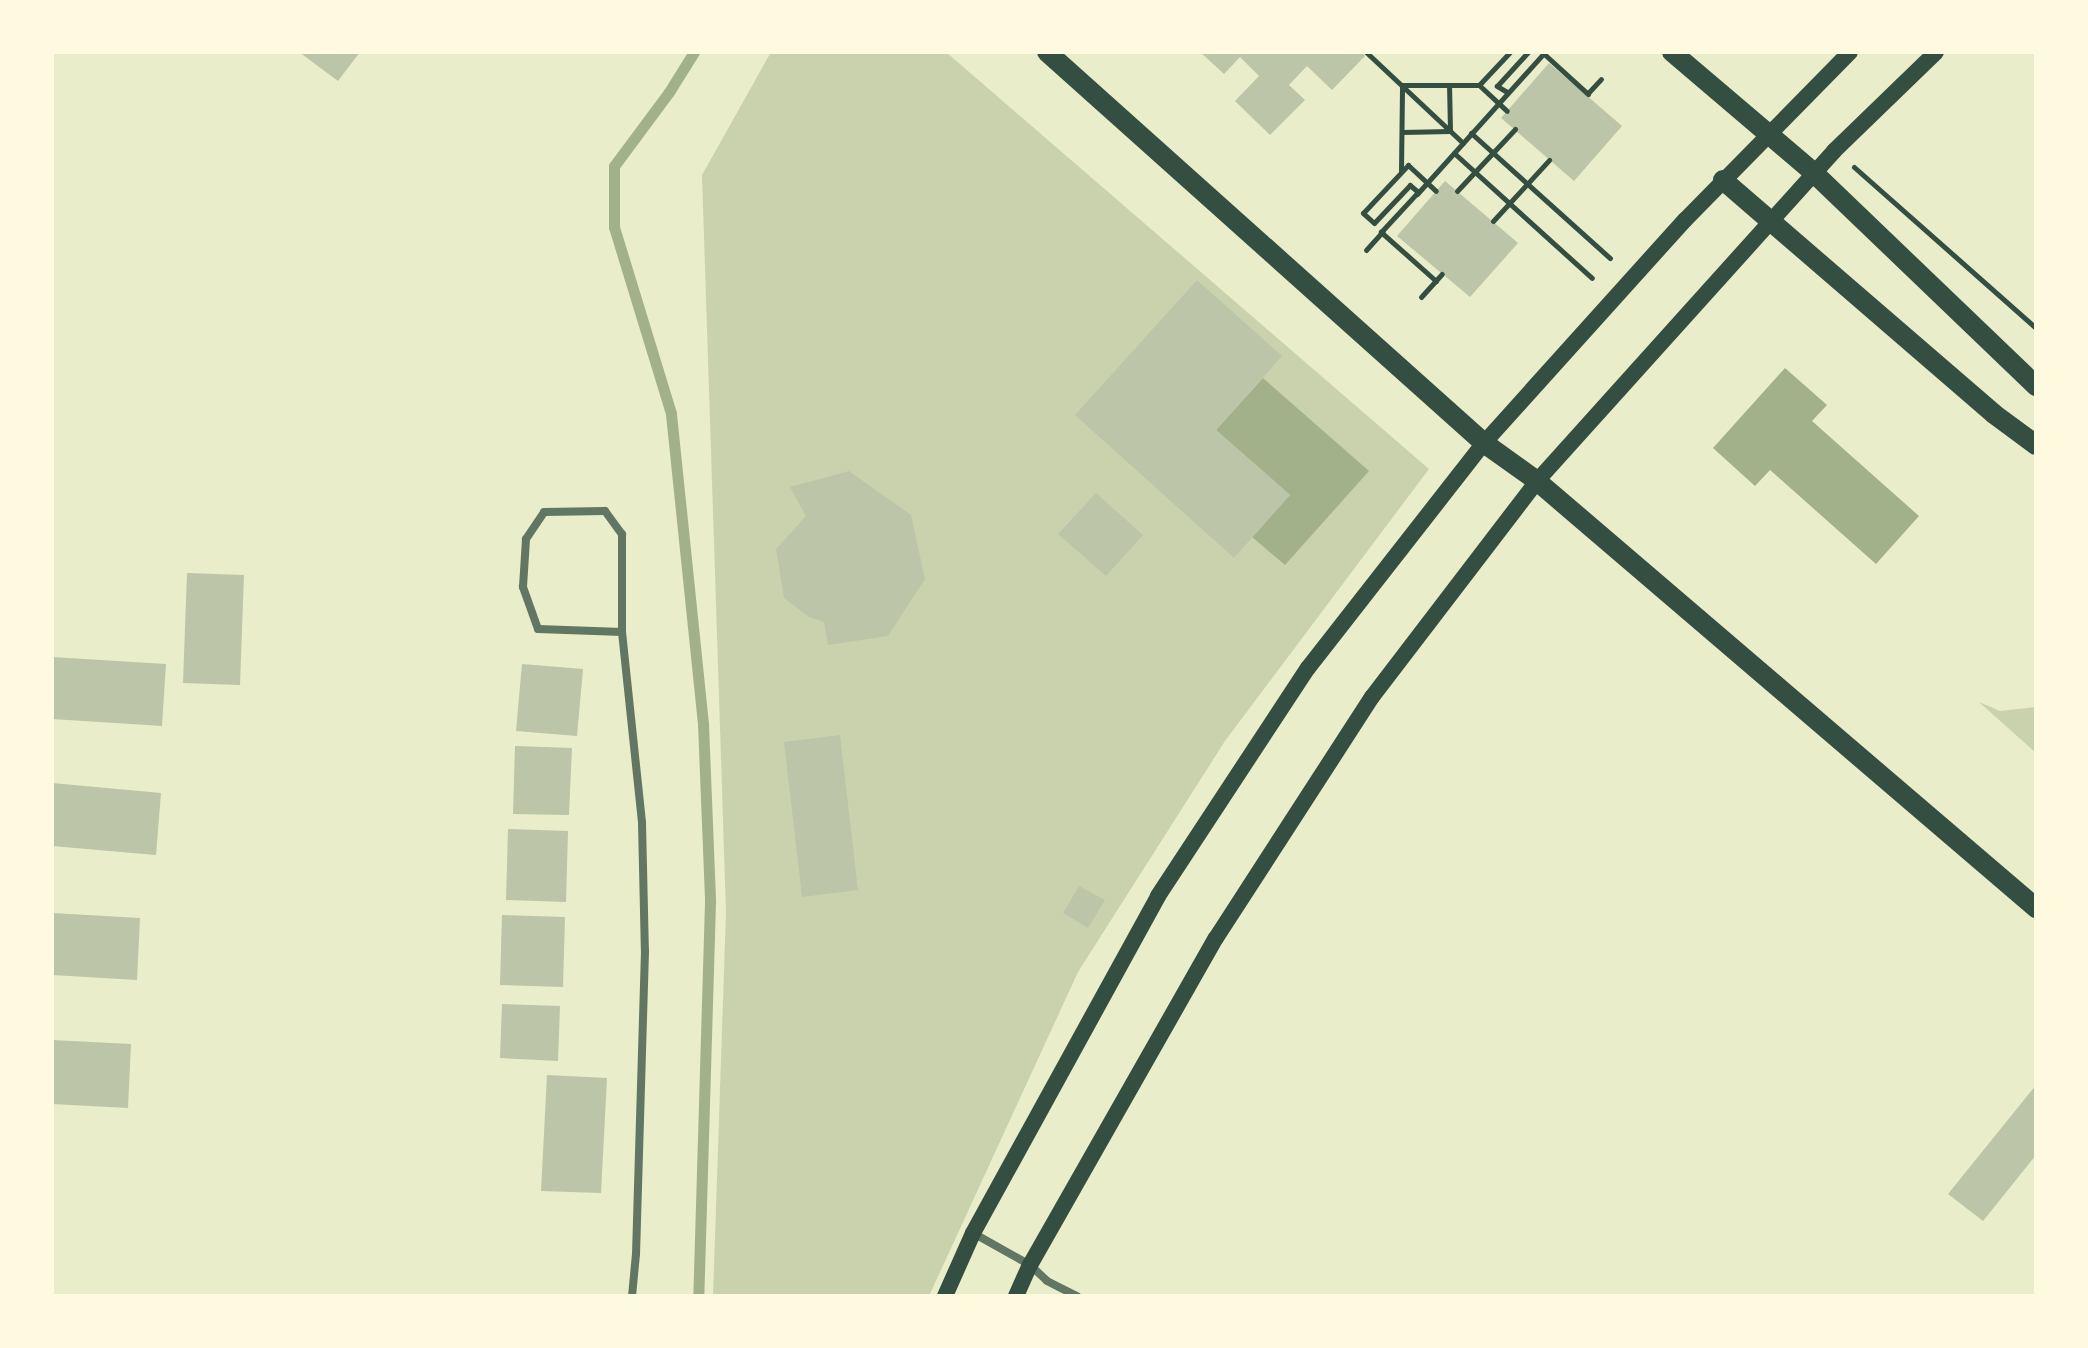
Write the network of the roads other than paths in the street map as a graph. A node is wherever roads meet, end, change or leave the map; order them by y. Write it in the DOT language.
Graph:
graph roads {
  1 [pos="1047,52"];
  2 [pos="1672,52"];
  3 [pos="1850,52"];
  4 [pos="1936,52"];
  5 [pos="1768,133"];
  6 [pos="1814,173"];
  7 [pos="1723,180"];
  8 [pos="1771,221"];
  9 [pos="2036,386"];
  10 [pos="1484,443"];
  11 [pos="2036,445"];
  12 [pos="1537,481"];
  13 [pos="622,632"];
  14 [pos="2036,908"];
  15 [pos="973,1233"];
  16 [pos="1030,1265"];
  17 [pos="632,1296"];
  18 [pos="945,1296"];
  19 [pos="1016,1296"];
  20 [pos="1077,1296"];
  1 -- 10 [label="main road"];
  2 -- 5 [label="main road"];
  3 -- 5 [label="main road"];
  4 -- 6 [label="main road"];
  5 -- 6 [label="main road"];
  5 -- 7 [label="main road"];
  6 -- 8 [label="main road"];
  6 -- 9 [label="main road"];
  7 -- 8 [label="main road"];
  7 -- 10 [label="main road"];
  8 -- 11 [label="main road"];
  8 -- 12 [label="main road"];
  10 -- 12 [label="main road"];
  10 -- 15 [label="main road"];
  12 -- 14 [label="main road"];
  12 -- 16 [label="main road"];
  13 -- 13 [label="street"];
  13 -- 17 [label="street"];
  15 -- 16 [label="street"];
  15 -- 18 [label="main road"];
  16 -- 19 [label="main road"];
  16 -- 20 [label="street"];
}
